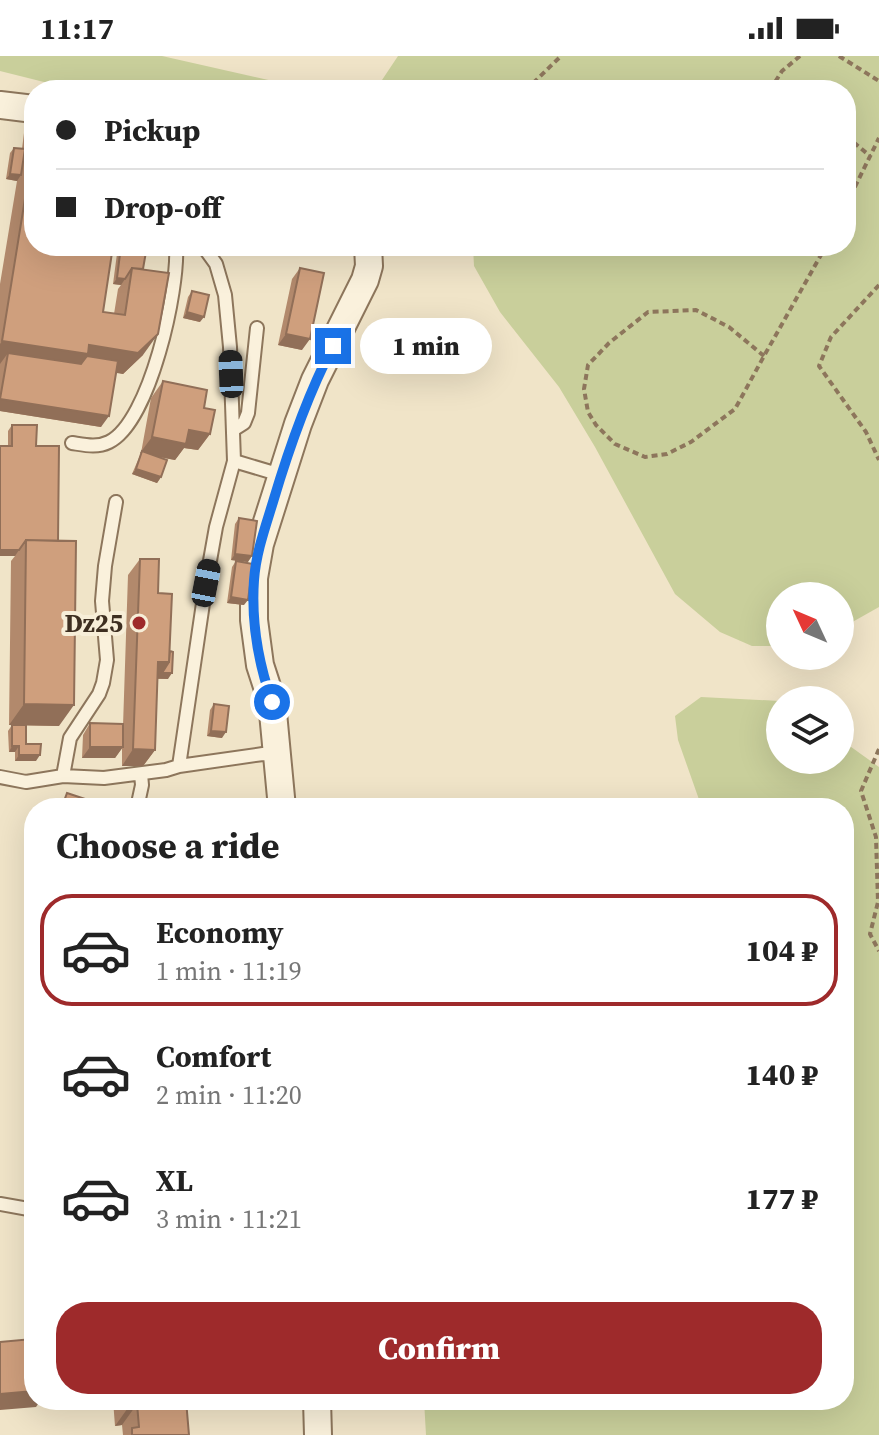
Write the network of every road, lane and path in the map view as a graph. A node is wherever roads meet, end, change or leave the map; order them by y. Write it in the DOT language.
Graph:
graph roads {
  1 [pos="561,56"];
  2 [pos="800,56"];
  3 [pos="839,56"];
  4 [pos="536,80"];
  5 [pos="776,80"];
  6 [pos="879,81"];
  7 [pos="0,105"];
  8 [pos="24,108"];
  9 [pos="0,113"];
  10 [pos="879,138"];
  11 [pos="856,144"];
  12 [pos="870,156"];
  13 [pos="856,185"];
  14 [pos="175,256"];
  15 [pos="210,256"];
  16 [pos="368,256"];
  17 [pos="820,256"];
  18 [pos="879,285"];
  19 [pos="257,328"];
  20 [pos="764,356"];
  21 [pos="233,430"];
  22 [pos="72,443"];
  23 [pos="879,460"];
  24 [pos="234,461"];
  25 [pos="281,475"];
  26 [pos="116,502"];
  27 [pos="879,749"];
  28 [pos="278,755"];
  29 [pos="179,766"];
  30 [pos="141,774"];
  31 [pos="63,776"];
  32 [pos="0,777"];
  33 [pos="139,798"];
  34 [pos="281,798"];
  35 [pos="879,951"];
  36 [pos="0,1204"];
  37 [pos="24,1208"];
  38 [pos="317,1410"];
  39 [pos="318,1435"];
  1 -- 4 [label="path"];
  2 -- 5 [label="path"];
  3 -- 6 [label="path"];
  7 -- 8 [label="street"];
  7 -- 9 [label="lane"];
  10 -- 12 [label="path"];
  11 -- 12 [label="path"];
  12 -- 13 [label="path"];
  14 -- 22 [label="lane"];
  15 -- 21 [label="lane"];
  16 -- 25 [label="street"];
  17 -- 20 [label="path"];
  18 -- 23 [label="path"];
  19 -- 21 [label="lane"];
  20 -- 20 [label="path"];
  21 -- 24 [label="lane"];
  24 -- 25 [label="lane"];
  24 -- 29 [label="lane"];
  25 -- 28 [label="street"];
  26 -- 31 [label="lane"];
  27 -- 35 [label="path"];
  28 -- 29 [label="lane"];
  28 -- 34 [label="street"];
  29 -- 30 [label="lane"];
  30 -- 31 [label="lane"];
  30 -- 33 [label="lane"];
  31 -- 32 [label="lane"];
  36 -- 37 [label="lane"];
  38 -- 39 [label="street"];
}
